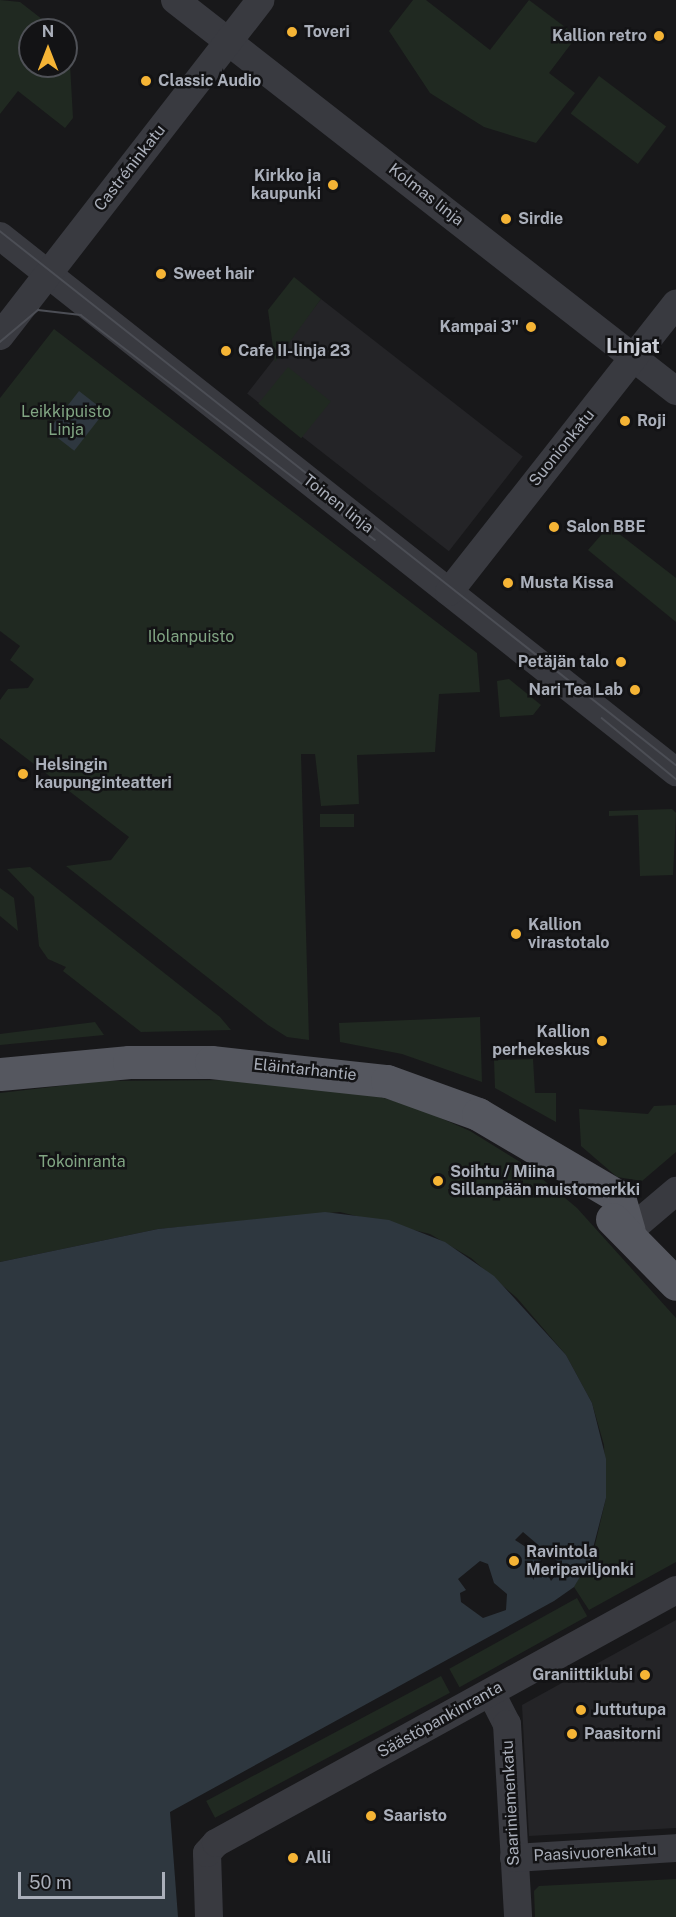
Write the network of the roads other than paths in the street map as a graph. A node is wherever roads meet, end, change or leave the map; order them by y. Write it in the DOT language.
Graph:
graph roads {
  1 [pos="175,0"];
  2 [pos="261,0"];
  3 [pos="229,40"];
  4 [pos="0,236"];
  5 [pos="47,274"];
  6 [pos="676,304"];
  7 [pos="0,336"];
  8 [pos="634,358"];
  9 [pos="676,391"];
  10 [pos="449,592"];
  11 [pos="676,772"];
  12 [pos="0,1074"];
  13 [pos="676,1191"];
  14 [pos="629,1231"];
  15 [pos="676,1284"];
  16 [pos="676,1590"];
  17 [pos="491,1692"];
  18 [pos="676,1848"];
  19 [pos="514,1858"];
  20 [pos="209,1917"];
  21 [pos="518,1917"];
  1 -- 3 [label="street, Kolmas linja"];
  2 -- 3 [label="street, Castréninkatu"];
  3 -- 5 [label="street, Castréninkatu"];
  3 -- 8 [label="street, Kolmas linja"];
  4 -- 5 [label="street, Toinen linja"];
  5 -- 7 [label="street, Castréninkatu"];
  5 -- 10 [label="street, Toinen linja"];
  6 -- 8 [label="street, Suonionkatu"];
  8 -- 9 [label="street, Kolmas linja"];
  8 -- 10 [label="street, Suonionkatu"];
  10 -- 11 [label="street, Toinen linja"];
  12 -- 14 [label="main road, Eläintarhantie"];
  13 -- 14 [label="street"];
  14 -- 15 [label="main road, Eläintarhantie"];
  16 -- 17 [label="street, Säästöpankinranta"];
  17 -- 19 [label="street, Saariniemenkatu"];
  17 -- 20 [label="street, Säästöpankinranta"];
  18 -- 19 [label="street, Paasivuorenkatu"];
  19 -- 21 [label="street, Saariniemenkatu"];
}
